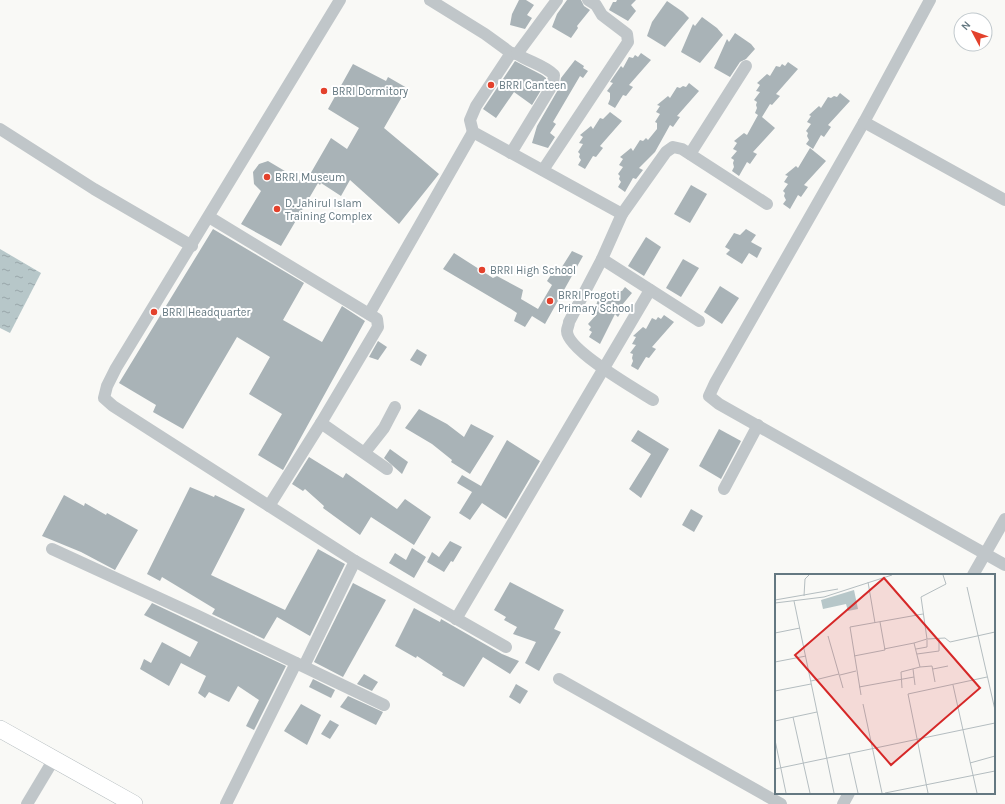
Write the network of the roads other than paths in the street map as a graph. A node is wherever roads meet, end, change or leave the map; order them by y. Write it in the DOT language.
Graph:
graph roads {
  1 [pos="340,0"];
  2 [pos="430,0"];
  3 [pos="557,0"];
  4 [pos="588,0"];
  5 [pos="930,0"];
  6 [pos="514,53"];
  7 [pos="746,66"];
  8 [pos="864,122"];
  9 [pos="0,129"];
  10 [pos="473,132"];
  11 [pos="511,152"];
  12 [pos="690,154"];
  13 [pos="543,170"];
  14 [pos="1005,200"];
  15 [pos="767,204"];
  16 [pos="622,214"];
  17 [pos="209,217"];
  18 [pos="192,246"];
  19 [pos="602,259"];
  20 [pos="650,290"];
  21 [pos="369,314"];
  22 [pos="699,321"];
  23 [pos="603,370"];
  24 [pos="653,400"];
  25 [pos="395,407"];
  26 [pos="321,422"];
  27 [pos="758,425"];
  28 [pos="365,452"];
  29 [pos="387,469"];
  30 [pos="724,489"];
  31 [pos="269,506"];
  32 [pos="1005,519"];
  33 [pos="52,549"];
  34 [pos="985,554"];
  35 [pos="355,561"];
  36 [pos="1005,565"];
  37 [pos="975,574"];
  38 [pos="456,619"];
  39 [pos="506,647"];
  40 [pos="300,664"];
  41 [pos="559,679"];
  42 [pos="384,705"];
  43 [pos="0,729"];
  44 [pos="54,759"];
  45 [pos="848,794"];
  46 [pos="27,804"];
  47 [pos="134,804"];
  48 [pos="226,804"];
  49 [pos="781,804"];
  50 [pos="843,804"];
  1 -- 17 [label="street"];
  2 -- 6 [label="street"];
  3 -- 6 [label="street"];
  4 -- 13 [label="street"];
  5 -- 8 [label="street"];
  6 -- 10 [label="street"];
  6 -- 11 [label="street"];
  7 -- 12 [label="street"];
  8 -- 14 [label="street"];
  8 -- 27 [label="street"];
  9 -- 18 [label="street"];
  10 -- 11 [label="street"];
  10 -- 21 [label="street"];
  11 -- 13 [label="street"];
  12 -- 15 [label="street"];
  12 -- 16 [label="street"];
  13 -- 16 [label="street"];
  16 -- 19 [label="street"];
  17 -- 18 [label="street"];
  17 -- 21 [label="street"];
  18 -- 31 [label="street"];
  19 -- 20 [label="street"];
  19 -- 23 [label="street"];
  20 -- 22 [label="street"];
  20 -- 23 [label="street"];
  21 -- 26 [label="street"];
  23 -- 24 [label="street"];
  23 -- 38 [label="street"];
  25 -- 28 [label="street"];
  26 -- 28 [label="street"];
  26 -- 31 [label="street"];
  27 -- 30 [label="street"];
  27 -- 34 [label="street"];
  28 -- 29 [label="street"];
  31 -- 35 [label="street"];
  32 -- 34 [label="street"];
  33 -- 40 [label="street"];
  34 -- 36 [label="street"];
  34 -- 37 [label="street"];
  35 -- 38 [label="street"];
  35 -- 40 [label="street"];
  38 -- 39 [label="street"];
  40 -- 42 [label="street"];
  40 -- 48 [label="street"];
  41 -- 49 [label="street"];
  43 -- 44 [label="main road"];
  44 -- 46 [label="street"];
  44 -- 47 [label="main road"];
  45 -- 50 [label="street"];
}
